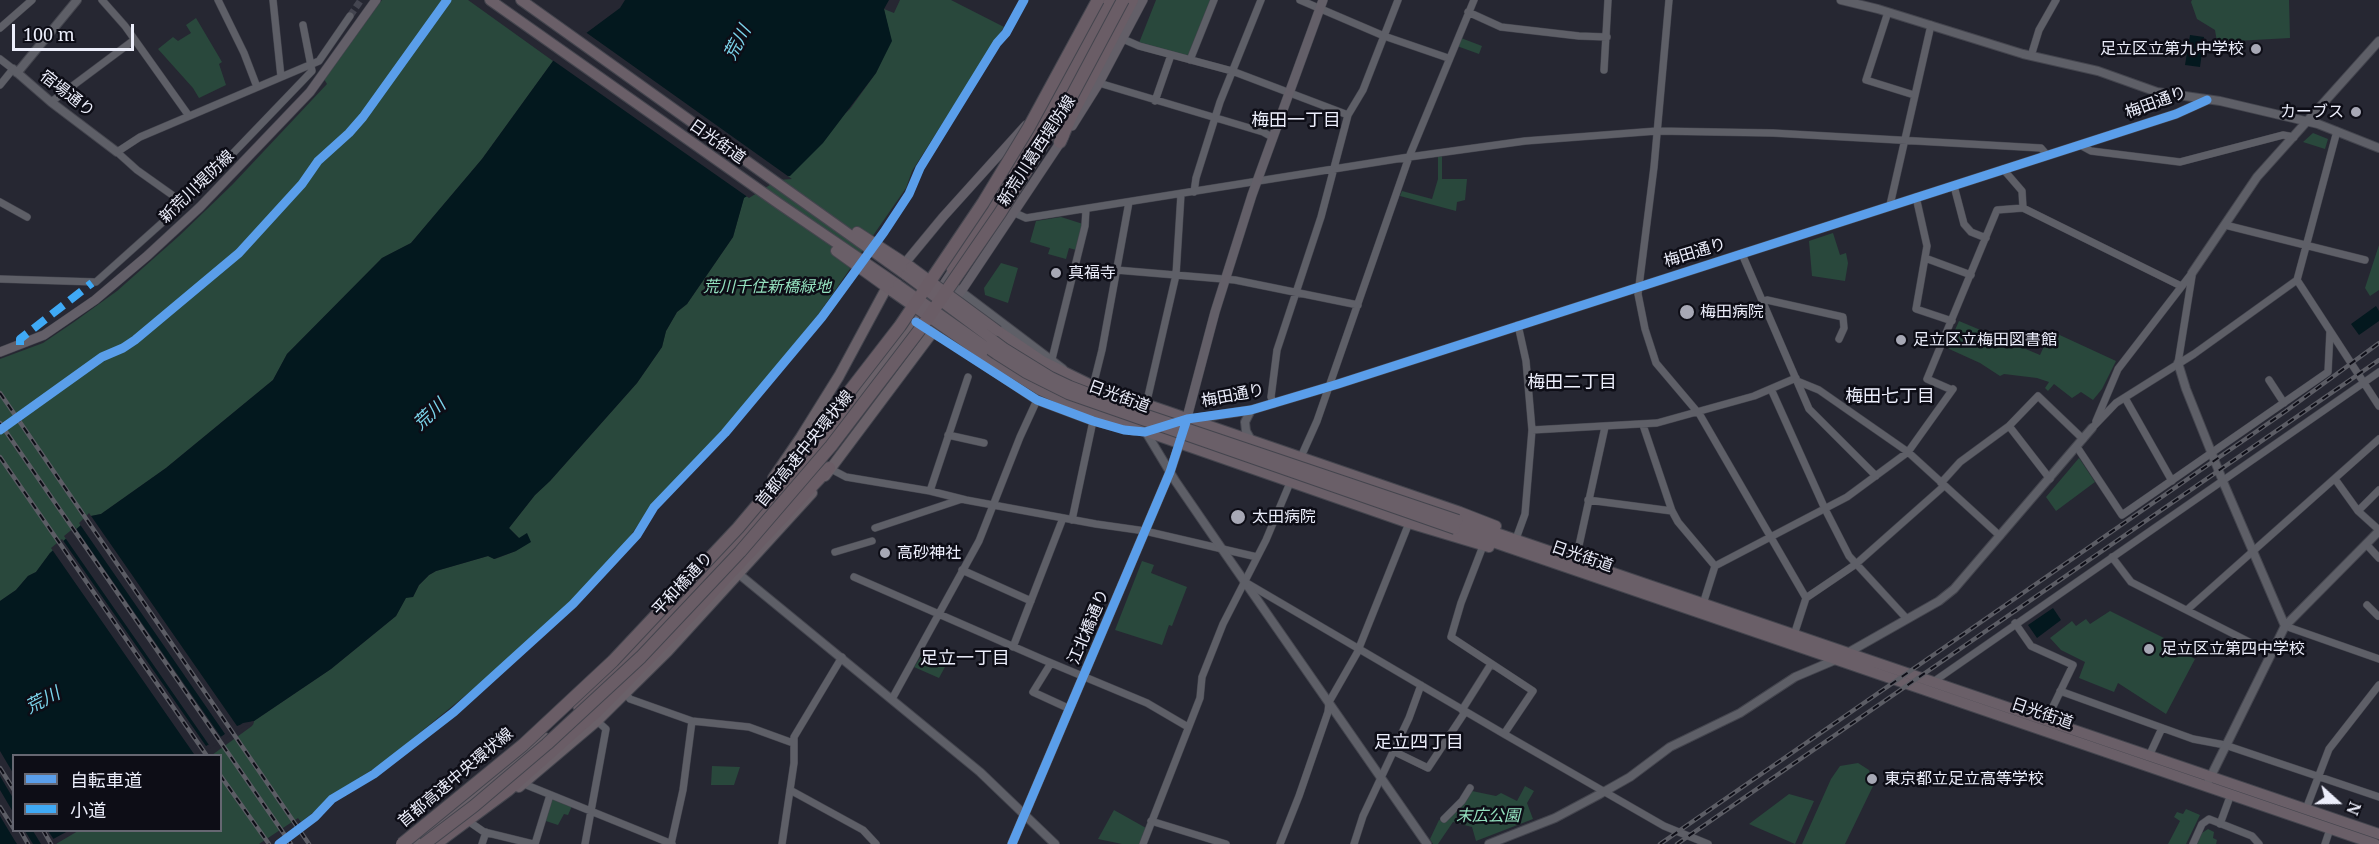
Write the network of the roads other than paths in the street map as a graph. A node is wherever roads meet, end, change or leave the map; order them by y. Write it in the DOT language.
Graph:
graph roads {
  1 [pos="32,0"];
  2 [pos="77,0"];
  3 [pos="102,0"];
  4 [pos="218,0"];
  5 [pos="273,0"];
  6 [pos="376,0"];
  7 [pos="490,0"];
  8 [pos="522,0"];
  9 [pos="1098,0"];
  10 [pos="1105,0"];
  11 [pos="1111,0"];
  12 [pos="1117,0"];
  13 [pos="1123,0"];
  14 [pos="1131,0"];
  15 [pos="1143,0"];
  16 [pos="1214,0"];
  17 [pos="1261,0"];
  18 [pos="1300,0"];
  19 [pos="1398,0"];
  20 [pos="1474,0"];
  21 [pos="1608,0"];
  22 [pos="1669,0"];
  23 [pos="1841,0"];
  24 [pos="2056,0"];
  25 [pos="1874,4"];
  26 [pos="1322,5"];
  27 [pos="1468,12"];
  28 [pos="1888,12"];
  29 [pos="350,16"];
  30 [pos="303,25"];
  31 [pos="1931,25"];
  32 [pos="0,28"];
  33 [pos="1384,36"];
  34 [pos="1607,37"];
  35 [pos="1123,39"];
  36 [pos="134,40"];
  37 [pos="2379,41"];
  38 [pos="1171,55"];
  39 [pos="2031,57"];
  40 [pos="1448,58"];
  41 [pos="0,59"];
  42 [pos="1190,60"];
  43 [pos="1078,63"];
  44 [pos="312,64"];
  45 [pos="1605,70"];
  46 [pos="15,71"];
  47 [pos="1232,71"];
  48 [pos="281,77"];
  49 [pos="1100,83"];
  50 [pos="0,85"];
  51 [pos="257,87"];
  52 [pos="1288,94"];
  53 [pos="1914,95"];
  54 [pos="1049,100"];
  55 [pos="2207,100"];
  56 [pos="1155,101"];
  57 [pos="51,102"];
  58 [pos="1348,115"];
  59 [pos="189,116"];
  60 [pos="1216,118"];
  61 [pos="2306,122"];
  62 [pos="1657,131"];
  63 [pos="2337,131"];
  64 [pos="1272,137"];
  65 [pos="2294,137"];
  66 [pos="1903,141"];
  67 [pos="1060,142"];
  68 [pos="2080,145"];
  69 [pos="2379,148"];
  70 [pos="117,152"];
  71 [pos="2047,155"];
  72 [pos="1409,157"];
  73 [pos="2003,169"];
  74 [pos="1334,170"];
  75 [pos="1256,182"];
  76 [pos="1954,186"];
  77 [pos="1194,192"];
  78 [pos="1181,194"];
  79 [pos="1916,197"];
  80 [pos="0,202"];
  81 [pos="1129,202"];
  82 [pos="181,204"];
  83 [pos="1890,205"];
  84 [pos="2023,208"];
  85 [pos="1086,209"];
  86 [pos="1014,213"];
  87 [pos="27,217"];
  88 [pos="2225,225"];
  89 [pos="1986,238"];
  90 [pos="2307,245"];
  91 [pos="1742,254"];
  92 [pos="1925,258"];
  93 [pos="2365,260"];
  94 [pos="902,266"];
  95 [pos="1116,270"];
  96 [pos="2192,273"];
  97 [pos="950,275"];
  98 [pos="1176,275"];
  99 [pos="1971,275"];
  100 [pos="0,279"];
  101 [pos="1226,279"];
  102 [pos="2297,280"];
  103 [pos="888,284"];
  104 [pos="1641,286"];
  105 [pos="2178,289"];
  106 [pos="961,291"];
  107 [pos="1296,292"];
  108 [pos="2187,298"];
  109 [pos="931,302"];
  110 [pos="1763,302"];
  111 [pos="1358,305"];
  112 [pos="947,313"];
  113 [pos="1952,321"];
  114 [pos="916,322"];
  115 [pos="1518,325"];
  116 [pos="2330,331"];
  117 [pos="932,333"];
  118 [pos="1839,339"];
  119 [pos="0,352"];
  120 [pos="1052,359"];
  121 [pos="2178,363"];
  122 [pos="2379,372"];
  123 [pos="968,377"];
  124 [pos="1072,377"];
  125 [pos="1796,380"];
  126 [pos="2269,380"];
  127 [pos="2364,382"];
  128 [pos="1093,386"];
  129 [pos="1327,387"];
  130 [pos="1771,389"];
  131 [pos="2107,395"];
  132 [pos="1122,397"];
  133 [pos="2125,398"];
  134 [pos="1037,400"];
  135 [pos="2116,403"];
  136 [pos="2284,403"];
  137 [pos="854,404"];
  138 [pos="1274,404"];
  139 [pos="1146,405"];
  140 [pos="2379,406"];
  141 [pos="1251,410"];
  142 [pos="1697,412"];
  143 [pos="1187,419"];
  144 [pos="1094,421"];
  145 [pos="1642,425"];
  146 [pos="2009,426"];
  147 [pos="1605,427"];
  148 [pos="2092,428"];
  149 [pos="1532,430"];
  150 [pos="1145,432"];
  151 [pos="948,435"];
  152 [pos="2083,439"];
  153 [pos="2379,439"];
  154 [pos="1251,440"];
  155 [pos="984,443"];
  156 [pos="1180,444"];
  157 [pos="2077,447"];
  158 [pos="1908,452"];
  159 [pos="2211,453"];
  160 [pos="1300,457"];
  161 [pos="829,468"];
  162 [pos="1170,472"];
  163 [pos="1876,476"];
  164 [pos="2050,478"];
  165 [pos="2335,478"];
  166 [pos="2222,480"];
  167 [pos="2172,481"];
  168 [pos="1290,482"];
  169 [pos="1943,484"];
  170 [pos="2379,490"];
  171 [pos="930,491"];
  172 [pos="962,499"];
  173 [pos="1588,500"];
  174 [pos="993,505"];
  175 [pos="1825,509"];
  176 [pos="1672,511"];
  177 [pos="2358,511"];
  178 [pos="1063,518"];
  179 [pos="1072,520"];
  180 [pos="1409,523"];
  181 [pos="1456,524"];
  182 [pos="734,527"];
  183 [pos="875,528"];
  184 [pos="1145,531"];
  185 [pos="2379,531"];
  186 [pos="1517,536"];
  187 [pos="2000,536"];
  188 [pos="1771,537"];
  189 [pos="872,541"];
  190 [pos="2366,544"];
  191 [pos="1533,545"];
  192 [pos="1483,546"];
  193 [pos="1222,549"];
  194 [pos="1513,549"];
  195 [pos="2252,551"];
  196 [pos="835,552"];
  197 [pos="1257,557"];
  198 [pos="2112,557"];
  199 [pos="2379,558"];
  200 [pos="1576,560"];
  201 [pos="1856,564"];
  202 [pos="1715,566"];
  203 [pos="713,570"];
  204 [pos="962,570"];
  205 [pos="740,575"];
  206 [pos="854,577"];
  207 [pos="1245,582"];
  208 [pos="1806,598"];
  209 [pos="1031,601"];
  210 [pos="1703,604"];
  211 [pos="2367,605"];
  212 [pos="2379,605"];
  213 [pos="2188,609"];
  214 [pos="2375,614"];
  215 [pos="939,615"];
  216 [pos="1907,619"];
  217 [pos="2015,623"];
  218 [pos="2285,626"];
  219 [pos="1794,635"];
  220 [pos="1013,647"];
  221 [pos="1359,647"];
  222 [pos="1848,653"];
  223 [pos="2271,653"];
  224 [pos="842,657"];
  225 [pos="2379,659"];
  226 [pos="1835,660"];
  227 [pos="1051,663"];
  228 [pos="1491,664"];
  229 [pos="1084,676"];
  230 [pos="1932,682"];
  231 [pos="1421,685"];
  232 [pos="2379,685"];
  233 [pos="2060,691"];
  234 [pos="625,693"];
  235 [pos="892,699"];
  236 [pos="1329,702"];
  237 [pos="1070,709"];
  238 [pos="1463,711"];
  239 [pos="597,721"];
  240 [pos="2046,721"];
  241 [pos="692,722"];
  242 [pos="1188,727"];
  243 [pos="2162,728"];
  244 [pos="1504,734"];
  245 [pos="794,743"];
  246 [pos="2225,745"];
  247 [pos="1393,751"];
  248 [pos="2149,756"];
  249 [pos="518,760"];
  250 [pos="1381,777"];
  251 [pos="2318,777"];
  252 [pos="2209,781"];
  253 [pos="524,784"];
  254 [pos="1470,788"];
  255 [pos="790,790"];
  256 [pos="1606,791"];
  257 [pos="2231,794"];
  258 [pos="550,795"];
  259 [pos="2379,797"];
  260 [pos="2306,809"];
  261 [pos="591,812"];
  262 [pos="1025,814"];
  263 [pos="1444,819"];
  264 [pos="1151,821"];
  265 [pos="471,824"];
  266 [pos="2220,824"];
  267 [pos="2330,829"];
  268 [pos="486,832"];
  269 [pos="2379,834"];
  270 [pos="402,844"];
  271 [pos="410,844"];
  272 [pos="424,844"];
  273 [pos="435,844"];
  274 [pos="441,844"];
  275 [pos="482,844"];
  276 [pos="534,844"];
  277 [pos="585,844"];
  278 [pos="671,844"];
  279 [pos="782,844"];
  280 [pos="876,844"];
  281 [pos="1012,844"];
  282 [pos="1055,844"];
  283 [pos="1143,844"];
  284 [pos="1226,844"];
  285 [pos="1280,844"];
  286 [pos="1354,844"];
  287 [pos="1427,844"];
  288 [pos="1489,844"];
  289 [pos="1708,844"];
  290 [pos="2193,844"];
  291 [pos="2259,844"];
  292 [pos="2325,844"];
  293 [pos="2375,844"];
  1 -- 32 [label="street"];
  2 -- 46 [label="street"];
  3 -- 36 [label="street"];
  4 -- 51 [label="street"];
  5 -- 48 [label="street"];
  6 -- 119 [label="main road, 新荒川堤防線"];
  7 -- 103 [label="highway, 日光街道"];
  8 -- 94 [label="highway, 日光街道"];
  9 -- 270 [label="highway, 首都高速中央環状線, bridge"];
  10 -- 54 [label="main road"];
  11 -- 43 [label="highway"];
  12 -- 97 [label="main road, 新荒川葛西堤防線"];
  13 -- 272 [label="highway, 首都高速中央環状線, bridge"];
  14 -- 67 [label="highway"];
  15 -- 35 [label="main road, 新荒川葛西堤防線"];
  16 -- 42 [label="street"];
  17 -- 47 [label="street"];
  18 -- 26 [label="street"];
  19 -- 33 [label="street"];
  20 -- 27 [label="street"];
  21 -- 34 [label="street"];
  22 -- 62 [label="street"];
  23 -- 25 [label="street"];
  24 -- 39 [label="street"];
  25 -- 28 [label="street"];
  26 -- 33 [label="street"];
  26 -- 52 [label="main road, 江北橋通り"];
  27 -- 34 [label="street"];
  27 -- 40 [label="street"];
  28 -- 31 [label="street"];
  28 -- 53 [label="street"];
  29 -- 44 [label="street"];
  30 -- 44 [label="street"];
  31 -- 39 [label="street"];
  31 -- 53 [label="street"];
  33 -- 40 [label="street"];
  33 -- 58 [label="street"];
  34 -- 45 [label="street"];
  35 -- 38 [label="street"];
  35 -- 49 [label="main road, 新荒川葛西堤防線"];
  36 -- 57 [label="street"];
  36 -- 59 [label="street"];
  37 -- 61 [label="street"];
  38 -- 42 [label="street"];
  38 -- 56 [label="street"];
  39 -- 55 [label="street"];
  40 -- 72 [label="street"];
  41 -- 46 [label="street, 宿場通り"];
  42 -- 47 [label="street"];
  43 -- 54 [label="highway"];
  43 -- 97 [label="highway"];
  44 -- 48 [label="street"];
  44 -- 82 [label="street"];
  46 -- 50 [label="street"];
  46 -- 57 [label="street, 宿場通り"];
  47 -- 52 [label="street"];
  47 -- 60 [label="street"];
  48 -- 51 [label="street"];
  49 -- 56 [label="street"];
  49 -- 67 [label="main road, 新荒川葛西堤防線"];
  51 -- 59 [label="street"];
  52 -- 58 [label="street"];
  52 -- 64 [label="main road, 江北橋通り"];
  53 -- 66 [label="street"];
  54 -- 94 [label="main road"];
  55 -- 61 [label="street"];
  55 -- 68 [label="street, 梅田通り"];
  56 -- 60 [label="street"];
  57 -- 70 [label="street, 宿場通り"];
  58 -- 74 [label="street"];
  59 -- 70 [label="street"];
  60 -- 64 [label="street"];
  60 -- 77 [label="street"];
  61 -- 63 [label="street"];
  61 -- 65 [label="street"];
  62 -- 66 [label="street"];
  62 -- 72 [label="street"];
  62 -- 104 [label="street"];
  63 -- 69 [label="street"];
  63 -- 90 [label="street"];
  64 -- 75 [label="main road, 江北橋通り"];
  65 -- 68 [label="street"];
  65 -- 88 [label="street"];
  66 -- 71 [label="street"];
  66 -- 83 [label="street"];
  67 -- 86 [label="main road, 新荒川葛西堤防線"];
  68 -- 71 [label="street, 梅田通り"];
  70 -- 82 [label="street"];
  71 -- 73 [label="street, 梅田通り"];
  72 -- 74 [label="street"];
  72 -- 111 [label="street"];
  73 -- 76 [label="street, 梅田通り"];
  73 -- 84 [label="street"];
  74 -- 75 [label="street"];
  74 -- 107 [label="street"];
  75 -- 77 [label="street"];
  75 -- 101 [label="main road, 江北橋通り"];
  76 -- 79 [label="street, 梅田通り"];
  76 -- 89 [label="street"];
  77 -- 78 [label="street"];
  78 -- 81 [label="street"];
  78 -- 98 [label="street"];
  79 -- 83 [label="street, 梅田通り"];
  79 -- 92 [label="street"];
  80 -- 87 [label="street"];
  81 -- 85 [label="street"];
  81 -- 95 [label="street"];
  82 -- 100 [label="street"];
  83 -- 91 [label="street, 梅田通り"];
  84 -- 89 [label="street"];
  84 -- 105 [label="street"];
  85 -- 86 [label="street"];
  85 -- 120 [label="street"];
  86 -- 106 [label="main road, 新荒川葛西堤防線"];
  88 -- 90 [label="street"];
  88 -- 96 [label="street"];
  89 -- 99 [label="street"];
  90 -- 93 [label="street"];
  90 -- 102 [label="street"];
  91 -- 104 [label="street, 梅田通り"];
  91 -- 110 [label="street"];
  92 -- 99 [label="street"];
  92 -- 113 [label="street"];
  94 -- 124 [label="highway, bridge"];
  94 -- 181 [label="highway, 日光街道, bridge"];
  95 -- 98 [label="street"];
  95 -- 128 [label="street"];
  96 -- 105 [label="street"];
  96 -- 108 [label="street"];
  97 -- 106 [label="street"];
  97 -- 109 [label="main road, 新荒川葛西堤防線"];
  98 -- 101 [label="street"];
  98 -- 139 [label="street"];
  99 -- 113 [label="street"];
  101 -- 107 [label="street"];
  101 -- 143 [label="main road, 江北橋通り"];
  102 -- 116 [label="street"];
  102 -- 121 [label="street"];
  103 -- 150 [label="highway, bridge"];
  103 -- 181 [label="highway, 日光街道, bridge"];
  103 -- 182 [label="main road"];
  104 -- 115 [label="street, 梅田通り"];
  104 -- 142 [label="street"];
  105 -- 108 [label="street"];
  105 -- 131 [label="street"];
  106 -- 112 [label="main road, 新荒川葛西堤防線"];
  106 -- 120 [label="street"];
  107 -- 111 [label="street"];
  107 -- 138 [label="street"];
  108 -- 121 [label="street"];
  109 -- 114 [label="main road, 平和橋通り"];
  110 -- 118 [label="street"];
  110 -- 125 [label="street"];
  111 -- 129 [label="street"];
  112 -- 117 [label="main road"];
  113 -- 158 [label="street"];
  114 -- 117 [label="street"];
  114 -- 137 [label="main road, 平和橋通り"];
  115 -- 129 [label="street, 梅田通り"];
  115 -- 149 [label="street"];
  116 -- 127 [label="street"];
  116 -- 136 [label="street"];
  117 -- 134 [label="street"];
  117 -- 161 [label="main road"];
  120 -- 124 [label="street"];
  121 -- 133 [label="street"];
  121 -- 159 [label="street"];
  122 -- 127 [label="street"];
  123 -- 151 [label="street"];
  124 -- 128 [label="highway"];
  125 -- 130 [label="street"];
  125 -- 158 [label="street"];
  125 -- 163 [label="street"];
  126 -- 136 [label="street"];
  127 -- 140 [label="street"];
  127 -- 166 [label="street"];
  128 -- 132 [label="highway"];
  129 -- 138 [label="street, 梅田通り"];
  129 -- 160 [label="street"];
  130 -- 142 [label="street"];
  130 -- 175 [label="street"];
  131 -- 135 [label="street"];
  131 -- 148 [label="street"];
  132 -- 139 [label="highway"];
  132 -- 150 [label="street"];
  133 -- 135 [label="street"];
  133 -- 167 [label="street"];
  134 -- 144 [label="street"];
  134 -- 174 [label="street"];
  135 -- 148 [label="street"];
  136 -- 159 [label="street"];
  137 -- 203 [label="highway"];
  137 -- 249 [label="main road, 平和橋通り"];
  138 -- 141 [label="street, 梅田通り"];
  139 -- 143 [label="highway"];
  141 -- 143 [label="street, 梅田通り"];
  141 -- 154 [label="street"];
  142 -- 145 [label="street"];
  142 -- 188 [label="street"];
  143 -- 150 [label="street, 梅田通り"];
  143 -- 154 [label="highway"];
  143 -- 156 [label="main road, 江北橋通り"];
  144 -- 150 [label="street"];
  144 -- 179 [label="street"];
  145 -- 147 [label="street"];
  145 -- 176 [label="street"];
  146 -- 152 [label="street"];
  146 -- 164 [label="street"];
  146 -- 169 [label="street"];
  147 -- 149 [label="street"];
  147 -- 173 [label="street"];
  148 -- 152 [label="street"];
  149 -- 186 [label="street"];
  150 -- 156 [label="highway"];
  150 -- 162 [label="street"];
  151 -- 155 [label="street"];
  151 -- 171 [label="street"];
  152 -- 157 [label="street"];
  153 -- 165 [label="street"];
  154 -- 160 [label="highway"];
  156 -- 162 [label="main road, 江北橋通り"];
  156 -- 168 [label="highway"];
  157 -- 164 [label="street"];
  157 -- 167 [label="street"];
  158 -- 163 [label="street"];
  158 -- 169 [label="street"];
  159 -- 166 [label="street"];
  159 -- 167 [label="street"];
  160 -- 168 [label="street"];
  160 -- 186 [label="highway"];
  161 -- 171 [label="street"];
  161 -- 205 [label="main road"];
  161 -- 273 [label="highway"];
  162 -- 184 [label="main road, 江北橋通り"];
  162 -- 193 [label="street"];
  163 -- 175 [label="street"];
  164 -- 187 [label="street"];
  165 -- 177 [label="street"];
  165 -- 195 [label="street"];
  166 -- 195 [label="street"];
  166 -- 198 [label="street"];
  168 -- 180 [label="highway"];
  168 -- 197 [label="street"];
  169 -- 187 [label="street"];
  169 -- 201 [label="street"];
  170 -- 177 [label="street"];
  171 -- 172 [label="street"];
  172 -- 174 [label="street"];
  172 -- 183 [label="street"];
  173 -- 176 [label="street"];
  173 -- 200 [label="street"];
  174 -- 178 [label="street"];
  174 -- 204 [label="street"];
  175 -- 188 [label="street"];
  175 -- 201 [label="street"];
  176 -- 202 [label="street"];
  177 -- 185 [label="street"];
  178 -- 179 [label="street"];
  178 -- 209 [label="street"];
  179 -- 184 [label="street"];
  180 -- 192 [label="highway"];
  180 -- 221 [label="street"];
  181 -- 191 [label="highway, 日光街道"];
  181 -- 194 [label="highway, 日光街道"];
  182 -- 203 [label="highway"];
  182 -- 249 [label="main road"];
  184 -- 193 [label="street"];
  184 -- 229 [label="main road, 江北橋通り"];
  185 -- 190 [label="street"];
  186 -- 191 [label="highway"];
  187 -- 216 [label="street"];
  188 -- 202 [label="street"];
  188 -- 208 [label="street"];
  189 -- 196 [label="street"];
  190 -- 199 [label="street"];
  190 -- 218 [label="street"];
  191 -- 200 [label="highway, 日光街道"];
  192 -- 194 [label="highway"];
  192 -- 228 [label="street"];
  193 -- 197 [label="street"];
  193 -- 207 [label="street"];
  194 -- 226 [label="highway, 日光街道"];
  195 -- 213 [label="street"];
  195 -- 218 [label="street"];
  197 -- 207 [label="street"];
  198 -- 213 [label="street"];
  198 -- 217 [label="street"];
  200 -- 210 [label="highway, 日光街道"];
  201 -- 208 [label="street"];
  201 -- 216 [label="street"];
  202 -- 210 [label="street"];
  203 -- 271 [label="highway"];
  204 -- 209 [label="street"];
  204 -- 215 [label="street"];
  205 -- 224 [label="street"];
  205 -- 234 [label="main road"];
  206 -- 215 [label="street"];
  207 -- 221 [label="street"];
  207 -- 236 [label="street"];
  207 -- 242 [label="street"];
  208 -- 219 [label="street"];
  209 -- 220 [label="street"];
  210 -- 219 [label="highway, 日光街道"];
  211 -- 214 [label="street"];
  212 -- 214 [label="street"];
  213 -- 223 [label="street"];
  215 -- 220 [label="street"];
  215 -- 235 [label="street"];
  216 -- 222 [label="street"];
  217 -- 230 [label="street"];
  217 -- 233 [label="street"];
  218 -- 223 [label="street"];
  218 -- 225 [label="street"];
  219 -- 222 [label="highway, 日光街道"];
  220 -- 227 [label="street"];
  221 -- 231 [label="street"];
  221 -- 236 [label="street"];
  222 -- 226 [label="street"];
  222 -- 230 [label="highway, 日光街道"];
  223 -- 246 [label="street"];
  224 -- 235 [label="street"];
  224 -- 245 [label="street"];
  226 -- 252 [label="highway, 日光街道"];
  226 -- 256 [label="street"];
  227 -- 229 [label="street"];
  227 -- 237 [label="street"];
  228 -- 238 [label="street"];
  228 -- 244 [label="street"];
  229 -- 237 [label="main road, 江北橋通り"];
  229 -- 242 [label="street"];
  230 -- 240 [label="highway, 日光街道"];
  231 -- 238 [label="street"];
  231 -- 247 [label="street"];
  232 -- 251 [label="street"];
  233 -- 240 [label="street"];
  233 -- 243 [label="street"];
  234 -- 239 [label="main road"];
  234 -- 241 [label="street"];
  235 -- 262 [label="street"];
  236 -- 250 [label="street"];
  236 -- 285 [label="street"];
  237 -- 262 [label="main road, 江北橋通り"];
  238 -- 244 [label="street"];
  238 -- 247 [label="street"];
  239 -- 253 [label="main road"];
  239 -- 261 [label="street"];
  240 -- 248 [label="highway, 日光街道"];
  241 -- 245 [label="street"];
  241 -- 278 [label="street"];
  242 -- 264 [label="street"];
  243 -- 246 [label="street"];
  243 -- 248 [label="street"];
  244 -- 256 [label="street"];
  245 -- 255 [label="street"];
  246 -- 251 [label="street"];
  246 -- 252 [label="street"];
  247 -- 250 [label="street"];
  248 -- 252 [label="highway, 日光街道"];
  249 -- 271 [label="main road, 平和橋通り"];
  250 -- 286 [label="street"];
  250 -- 287 [label="street"];
  251 -- 259 [label="street"];
  251 -- 260 [label="street"];
  252 -- 257 [label="highway, 日光街道"];
  252 -- 260 [label="highway, 日光街道"];
  253 -- 258 [label="street"];
  253 -- 265 [label="main road"];
  254 -- 263 [label="street"];
  255 -- 279 [label="street"];
  255 -- 280 [label="street"];
  256 -- 288 [label="street"];
  256 -- 289 [label="street"];
  257 -- 266 [label="street"];
  257 -- 267 [label="highway, 日光街道"];
  258 -- 261 [label="street"];
  258 -- 276 [label="street"];
  260 -- 269 [label="highway, 日光街道"];
  261 -- 277 [label="street"];
  261 -- 278 [label="street"];
  262 -- 281 [label="main road, 江北橋通り"];
  262 -- 282 [label="street"];
  264 -- 283 [label="street"];
  264 -- 284 [label="street"];
  265 -- 268 [label="street"];
  265 -- 274 [label="main road"];
  266 -- 290 [label="street"];
  266 -- 291 [label="street"];
  267 -- 292 [label="street"];
  267 -- 293 [label="highway, 日光街道"];
  268 -- 275 [label="street"];
  268 -- 276 [label="street"];
}
